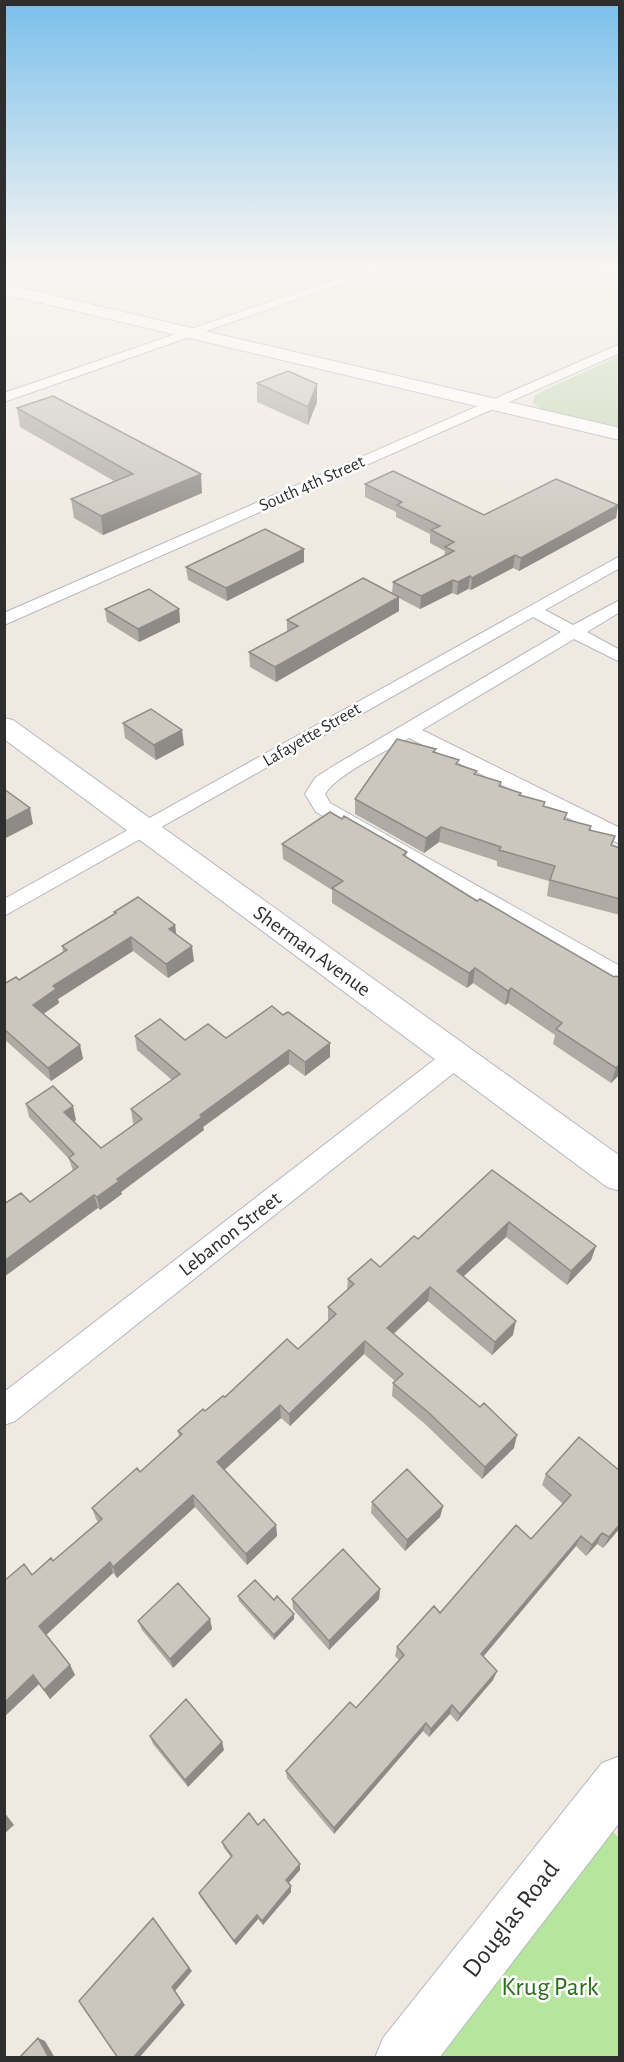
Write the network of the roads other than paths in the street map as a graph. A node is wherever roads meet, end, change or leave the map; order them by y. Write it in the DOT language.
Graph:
graph roads {
  1 [pos="118,358"];
  2 [pos="298,358"];
  3 [pos="597,358"];
  4 [pos="4,398"];
  5 [pos="492,404"];
  6 [pos="620,434"];
  7 [pos="620,561"];
  8 [pos="620,605"];
  9 [pos="532,610"];
  10 [pos="4,620"];
  11 [pos="573,632"];
  12 [pos="620,657"];
  13 [pos="4,726"];
  14 [pos="408,730"];
  15 [pos="146,830"];
  16 [pos="620,837"];
  17 [pos="4,909"];
  18 [pos="620,977"];
  19 [pos="456,1057"];
  20 [pos="620,1176"];
  21 [pos="4,1411"];
  22 [pos="620,1781"];
  23 [pos="403,2058"];
  1 -- 4 [label="street"];
  2 -- 5 [label="street"];
  3 -- 5 [label="street, South 4th Street"];
  5 -- 6 [label="street"];
  5 -- 10 [label="street, South 4th Street"];
  7 -- 9 [label="street, Lafayette Street"];
  8 -- 11 [label="street"];
  9 -- 11 [label="street"];
  9 -- 15 [label="street, Lafayette Street"];
  11 -- 12 [label="street"];
  11 -- 14 [label="street"];
  13 -- 15 [label="street, Sherman Avenue"];
  14 -- 16 [label="street"];
  14 -- 18 [label="street"];
  15 -- 17 [label="street, Lafayette Street"];
  15 -- 19 [label="street, Sherman Avenue"];
  19 -- 20 [label="street, Sherman Avenue"];
  19 -- 21 [label="street, Lebanon Street"];
  22 -- 23 [label="street, Douglas Road"];
}
